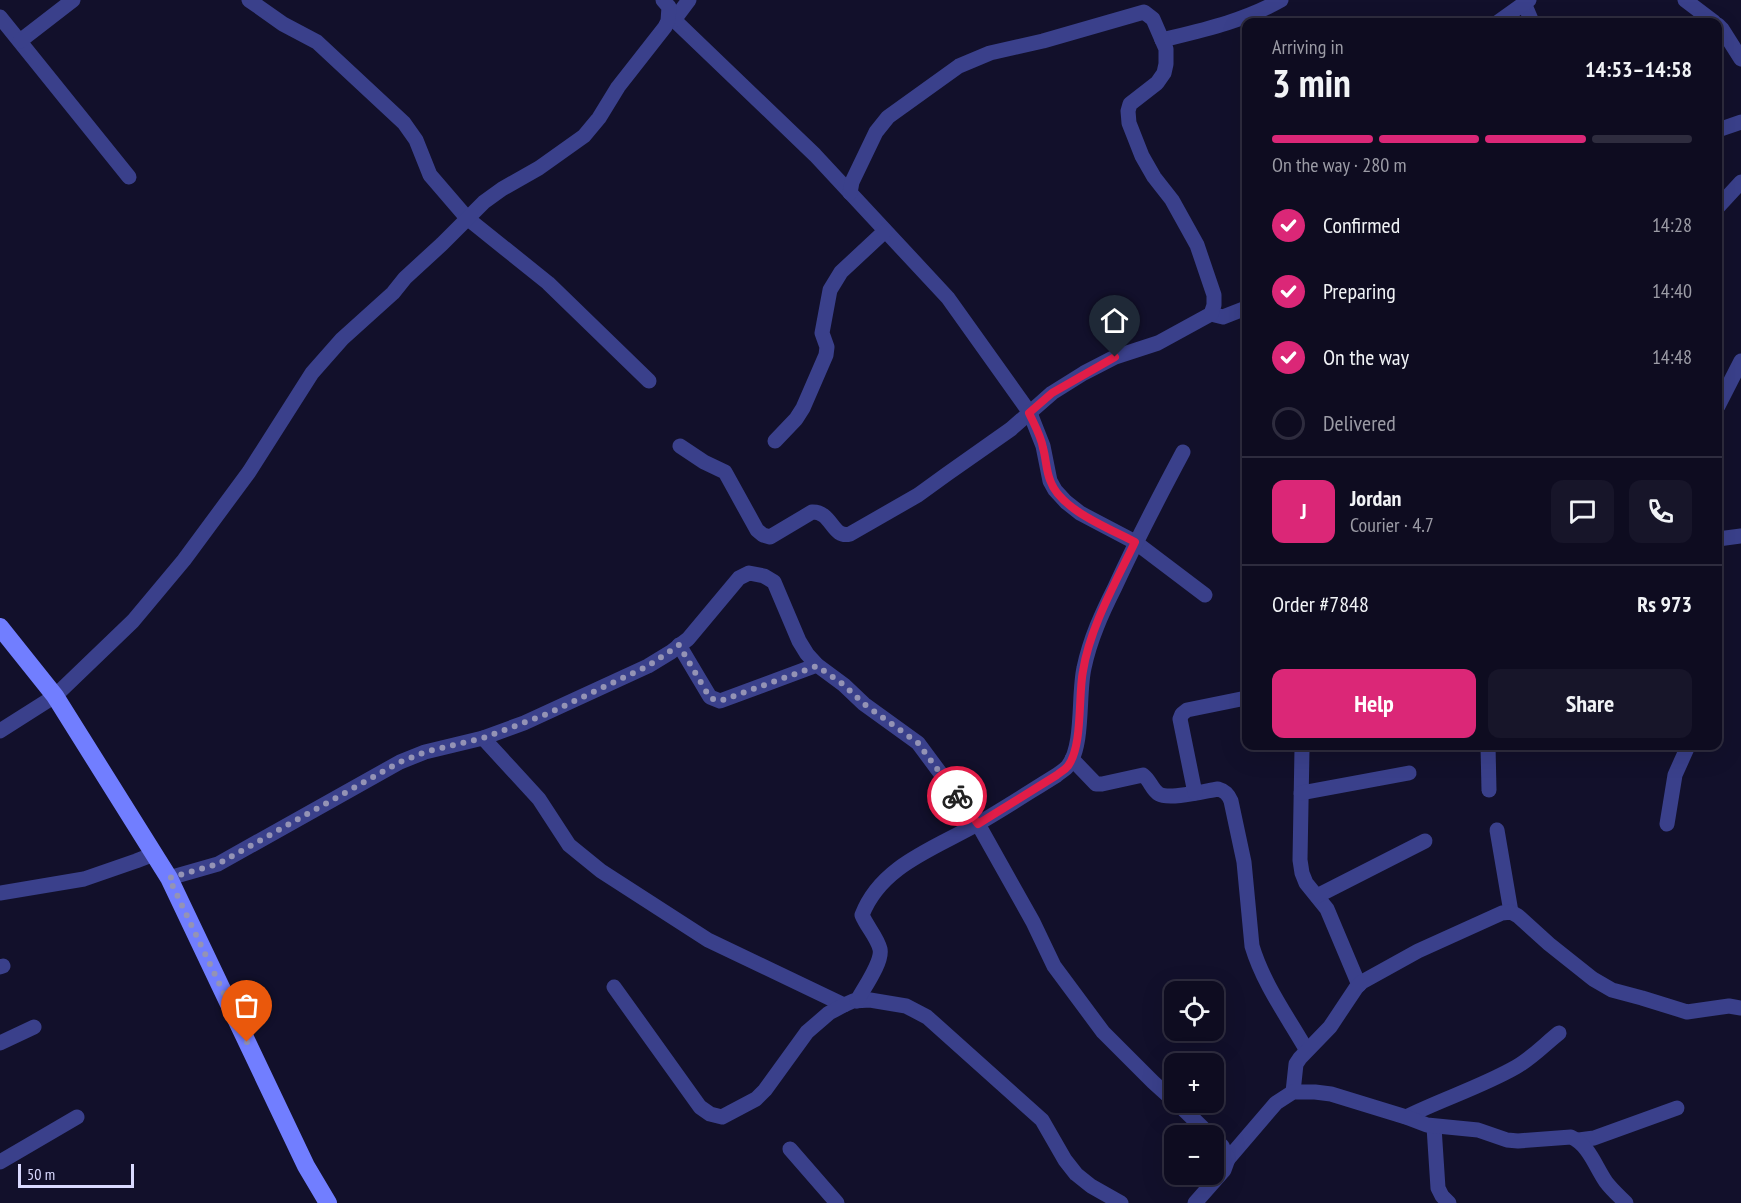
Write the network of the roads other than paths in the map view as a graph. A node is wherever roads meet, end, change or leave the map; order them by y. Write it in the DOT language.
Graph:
graph roads {
  1 [pos="73,0"];
  2 [pos="249,0"];
  3 [pos="663,0"];
  4 [pos="689,0"];
  5 [pos="1142,0"];
  6 [pos="1281,0"];
  7 [pos="1684,0"];
  8 [pos="1527,2"];
  9 [pos="1149,15"];
  10 [pos="0,17"];
  11 [pos="671,18"];
  12 [pos="1504,18"];
  13 [pos="1531,18"];
  14 [pos="1708,18"];
  15 [pos="1722,29"];
  16 [pos="1162,40"];
  17 [pos="20,41"];
  18 [pos="1741,59"];
  19 [pos="1741,122"];
  20 [pos="1722,129"];
  21 [pos="129,177"];
  22 [pos="1741,182"];
  23 [pos="850,194"];
  24 [pos="1722,203"];
  25 [pos="467,218"];
  26 [pos="885,231"];
  27 [pos="1242,310"];
  28 [pos="1211,314"];
  29 [pos="1741,361"];
  30 [pos="649,381"];
  31 [pos="1722,398"];
  32 [pos="1029,413"];
  33 [pos="775,441"];
  34 [pos="680,446"];
  35 [pos="1183,452"];
  36 [pos="1741,536"];
  37 [pos="1722,538"];
  38 [pos="1135,542"];
  39 [pos="1205,595"];
  40 [pos="0,627"];
  41 [pos="679,645"];
  42 [pos="817,666"];
  43 [pos="55,696"];
  44 [pos="1242,699"];
  45 [pos="0,731"];
  46 [pos="483,738"];
  47 [pos="1302,750"];
  48 [pos="1488,750"];
  49 [pos="1686,750"];
  50 [pos="1072,759"];
  51 [pos="1409,773"];
  52 [pos="1489,789"];
  53 [pos="1195,793"];
  54 [pos="1301,793"];
  55 [pos="978,824"];
  56 [pos="1667,824"];
  57 [pos="1497,830"];
  58 [pos="1425,841"];
  59 [pos="154,854"];
  60 [pos="169,878"];
  61 [pos="1,893"];
  62 [pos="1317,896"];
  63 [pos="1511,912"];
  64 [pos="1359,985"];
  65 [pos="614,987"];
  66 [pos="851,1003"];
  67 [pos="1741,1008"];
  68 [pos="34,1027"];
  69 [pos="1559,1033"];
  70 [pos="0,1043"];
  71 [pos="1306,1049"];
  72 [pos="1164,1092"];
  73 [pos="1293,1092"];
  74 [pos="1677,1108"];
  75 [pos="1187,1113"];
  76 [pos="77,1117"];
  77 [pos="1406,1117"];
  78 [pos="1199,1125"];
  79 [pos="1434,1127"];
  80 [pos="1579,1140"];
  81 [pos="790,1149"];
  82 [pos="1224,1150"];
  83 [pos="1228,1159"];
  84 [pos="0,1162"];
  85 [pos="328,1203"];
  86 [pos="837,1203"];
  87 [pos="1121,1203"];
  88 [pos="1194,1203"];
  89 [pos="1449,1203"];
  90 [pos="1626,1203"];
  1 -- 17 [label="street"];
  2 -- 25 [label="street"];
  3 -- 11 [label="street"];
  4 -- 11 [label="street"];
  5 -- 9 [label="street"];
  6 -- 16 [label="street"];
  7 -- 14 [label="street"];
  8 -- 12 [label="street"];
  8 -- 13 [label="street"];
  9 -- 16 [label="street"];
  9 -- 23 [label="street"];
  10 -- 17 [label="street"];
  11 -- 23 [label="street"];
  11 -- 25 [label="street"];
  15 -- 18 [label="street"];
  16 -- 28 [label="street"];
  17 -- 21 [label="street"];
  19 -- 20 [label="street"];
  22 -- 24 [label="street"];
  23 -- 26 [label="street"];
  25 -- 30 [label="street"];
  25 -- 43 [label="street"];
  26 -- 32 [label="street"];
  26 -- 33 [label="street"];
  27 -- 28 [label="street"];
  28 -- 32 [label="street"];
  29 -- 31 [label="street"];
  32 -- 34 [label="street"];
  32 -- 38 [label="street"];
  35 -- 38 [label="street"];
  36 -- 37 [label="street"];
  38 -- 39 [label="street"];
  38 -- 50 [label="street"];
  40 -- 43 [label="street"];
  41 -- 42 [label="street"];
  41 -- 42 [label="street"];
  41 -- 46 [label="street"];
  42 -- 55 [label="street"];
  43 -- 45 [label="street"];
  43 -- 59 [label="street"];
  44 -- 53 [label="street"];
  46 -- 60 [label="street"];
  46 -- 66 [label="street"];
  47 -- 54 [label="street"];
  48 -- 52 [label="street"];
  49 -- 56 [label="street"];
  50 -- 53 [label="street"];
  50 -- 55 [label="street"];
  51 -- 54 [label="street"];
  53 -- 71 [label="street"];
  54 -- 62 [label="street"];
  55 -- 66 [label="street"];
  55 -- 72 [label="street"];
  57 -- 63 [label="street"];
  58 -- 62 [label="street"];
  59 -- 60 [label="street"];
  59 -- 61 [label="street"];
  60 -- 85 [label="street"];
  62 -- 64 [label="street"];
  63 -- 64 [label="street"];
  63 -- 67 [label="street"];
  64 -- 71 [label="street"];
  65 -- 66 [label="street"];
  66 -- 87 [label="street"];
  68 -- 70 [label="street"];
  69 -- 77 [label="street"];
  71 -- 73 [label="street"];
  73 -- 77 [label="street"];
  73 -- 83 [label="street"];
  74 -- 80 [label="street"];
  75 -- 78 [label="street"];
  76 -- 84 [label="street"];
  77 -- 79 [label="street"];
  79 -- 80 [label="street"];
  79 -- 89 [label="street"];
  80 -- 90 [label="street"];
  81 -- 86 [label="street"];
  82 -- 83 [label="street"];
  83 -- 88 [label="street"];
}
